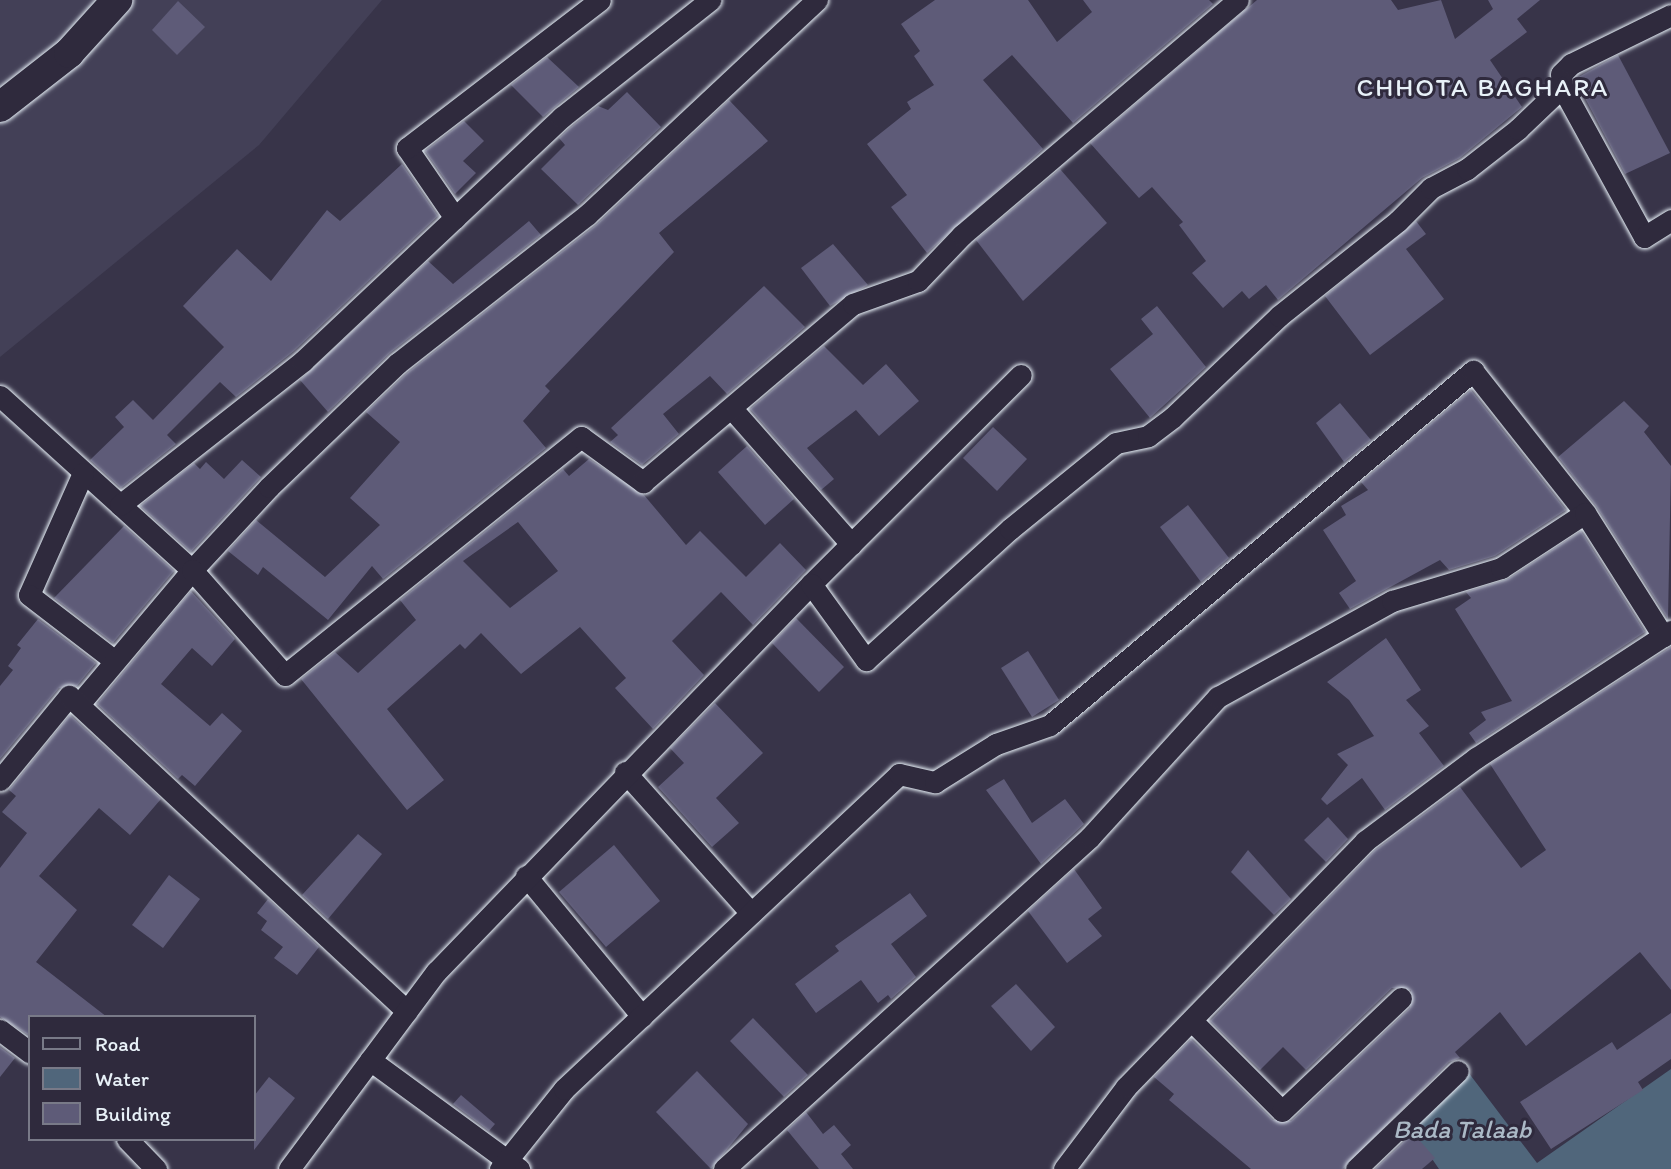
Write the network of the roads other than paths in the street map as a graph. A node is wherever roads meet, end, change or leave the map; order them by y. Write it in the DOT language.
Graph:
graph roads {
  1 [pos="117,0"];
  2 [pos="600,0"];
  3 [pos="710,0"];
  4 [pos="817,0"];
  5 [pos="1238,0"];
  6 [pos="1671,15"];
  7 [pos="1562,87"];
  8 [pos="0,107"];
  9 [pos="455,218"];
  10 [pos="1671,220"];
  11 [pos="1021,375"];
  12 [pos="0,396"];
  13 [pos="733,410"];
  14 [pos="83,473"];
  15 [pos="120,505"];
  16 [pos="1585,513"];
  17 [pos="851,544"];
  18 [pos="192,570"];
  19 [pos="811,584"];
  20 [pos="1667,634"];
  21 [pos="115,661"];
  22 [pos="79,703"];
  23 [pos="625,772"];
  24 [pos="0,780"];
  25 [pos="526,876"];
  26 [pos="751,913"];
  27 [pos="1401,998"];
  28 [pos="407,1011"];
  29 [pos="642,1016"];
  30 [pos="1192,1021"];
  31 [pos="0,1030"];
  32 [pos="28,1051"];
  33 [pos="370,1060"];
  34 [pos="1458,1071"];
  35 [pos="129,1141"];
  36 [pos="509,1166"];
  37 [pos="156,1169"];
  38 [pos="289,1169"];
  39 [pos="724,1169"];
  40 [pos="1064,1169"];
  41 [pos="1356,1169"];
  1 -- 8 [label="main road"];
  2 -- 9 [label="street"];
  3 -- 9 [label="street"];
  4 -- 18 [label="street"];
  5 -- 13 [label="street"];
  6 -- 7 [label="street"];
  7 -- 10 [label="street"];
  7 -- 19 [label="street"];
  9 -- 15 [label="street"];
  11 -- 17 [label="street"];
  12 -- 14 [label="street"];
  13 -- 17 [label="street"];
  13 -- 18 [label="street"];
  14 -- 15 [label="street"];
  14 -- 21 [label="street"];
  15 -- 18 [label="street"];
  16 -- 20 [label="street"];
  16 -- 26 [label="street"];
  16 -- 39 [label="street"];
  17 -- 19 [label="street"];
  18 -- 21 [label="street"];
  19 -- 23 [label="street"];
  20 -- 30 [label="street"];
  21 -- 22 [label="street"];
  22 -- 24 [label="street"];
  22 -- 28 [label="street"];
  23 -- 25 [label="street"];
  23 -- 26 [label="street"];
  25 -- 28 [label="street"];
  25 -- 29 [label="street"];
  26 -- 29 [label="street"];
  27 -- 30 [label="street"];
  28 -- 33 [label="street"];
  29 -- 36 [label="street"];
  30 -- 40 [label="street"];
  31 -- 32 [label="street"];
  33 -- 36 [label="street"];
  33 -- 38 [label="street"];
  34 -- 41 [label="street"];
  35 -- 37 [label="street"];
}
